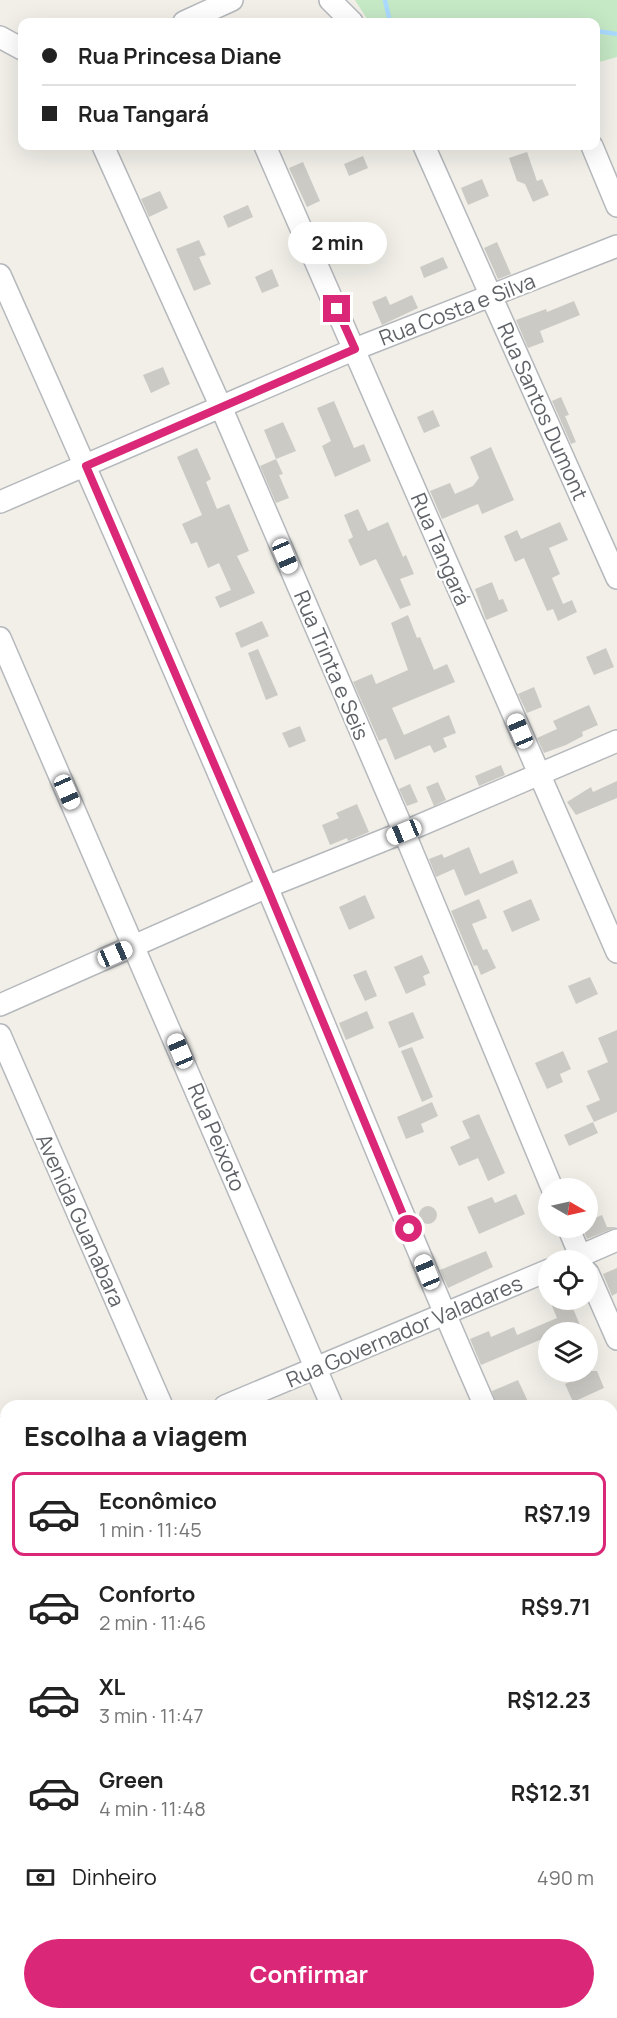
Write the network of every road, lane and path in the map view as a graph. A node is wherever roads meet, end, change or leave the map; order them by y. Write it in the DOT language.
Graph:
graph roads {
  1 [pos="232,0"];
  2 [pos="330,0"];
  3 [pos="209,17"];
  4 [pos="348,18"];
  5 [pos="0,37"];
  6 [pos="18,47"];
  7 [pos="105,150"];
  8 [pos="268,150"];
  9 [pos="426,150"];
  10 [pos="594,150"];
  11 [pos="617,206"];
  12 [pos="617,246"];
  13 [pos="0,275"];
  14 [pos="492,296"];
  15 [pos="355,349"];
  16 [pos="221,407"];
  17 [pos="86,466"];
  18 [pos="0,502"];
  19 [pos="617,578"];
  20 [pos="0,638"];
  21 [pos="617,741"];
  22 [pos="538,773"];
  23 [pos="404,832"];
  24 [pos="267,887"];
  25 [pos="134,946"];
  26 [pos="617,952"];
  27 [pos="0,1005"];
  28 [pos="0,1035"];
  29 [pos="548,1178"];
  30 [pos="617,1240"];
  31 [pos="598,1251"];
  32 [pos="538,1275"];
  33 [pos="598,1299"];
  34 [pos="445,1314"];
  35 [pos="617,1339"];
  36 [pos="316,1369"];
  37 [pos="159,1400"];
  38 [pos="240,1400"];
  39 [pos="329,1400"];
  40 [pos="482,1400"];
  1 -- 3 [label="street"];
  2 -- 4 [label="street"];
  5 -- 6 [label="street"];
  7 -- 16 [label="street, Rua Trinta e Seis"];
  8 -- 15 [label="street, Rua Tangará"];
  9 -- 14 [label="street, Rua Santos Dumont"];
  10 -- 11 [label="street"];
  12 -- 14 [label="street, Rua Costa e Silva"];
  13 -- 17 [label="street"];
  14 -- 15 [label="street, Rua Costa e Silva"];
  14 -- 19 [label="street, Rua Santos Dumont"];
  15 -- 16 [label="street, Rua Costa e Silva"];
  15 -- 22 [label="street, Rua Tangará"];
  16 -- 17 [label="street, Rua Costa e Silva"];
  16 -- 23 [label="street, Rua Trinta e Seis"];
  17 -- 18 [label="street, Rua Costa e Silva"];
  17 -- 24 [label="street"];
  20 -- 25 [label="street, Rua Peixoto"];
  21 -- 22 [label="street"];
  22 -- 23 [label="street"];
  22 -- 26 [label="street, Rua Tangará"];
  23 -- 24 [label="street"];
  23 -- 29 [label="street, Rua Trinta e Seis"];
  24 -- 25 [label="street"];
  24 -- 34 [label="street"];
  25 -- 27 [label="street"];
  25 -- 36 [label="street, Rua Peixoto"];
  28 -- 37 [label="street, Avenida Guanabara"];
  30 -- 31 [label="street"];
  32 -- 34 [label="street, Rua Governador Valadares"];
  33 -- 35 [label="street"];
  34 -- 36 [label="street, Rua Governador Valadares"];
  34 -- 40 [label="street"];
  36 -- 38 [label="street, Rua Governador Valadares"];
  36 -- 39 [label="street, Rua Peixoto"];
}
